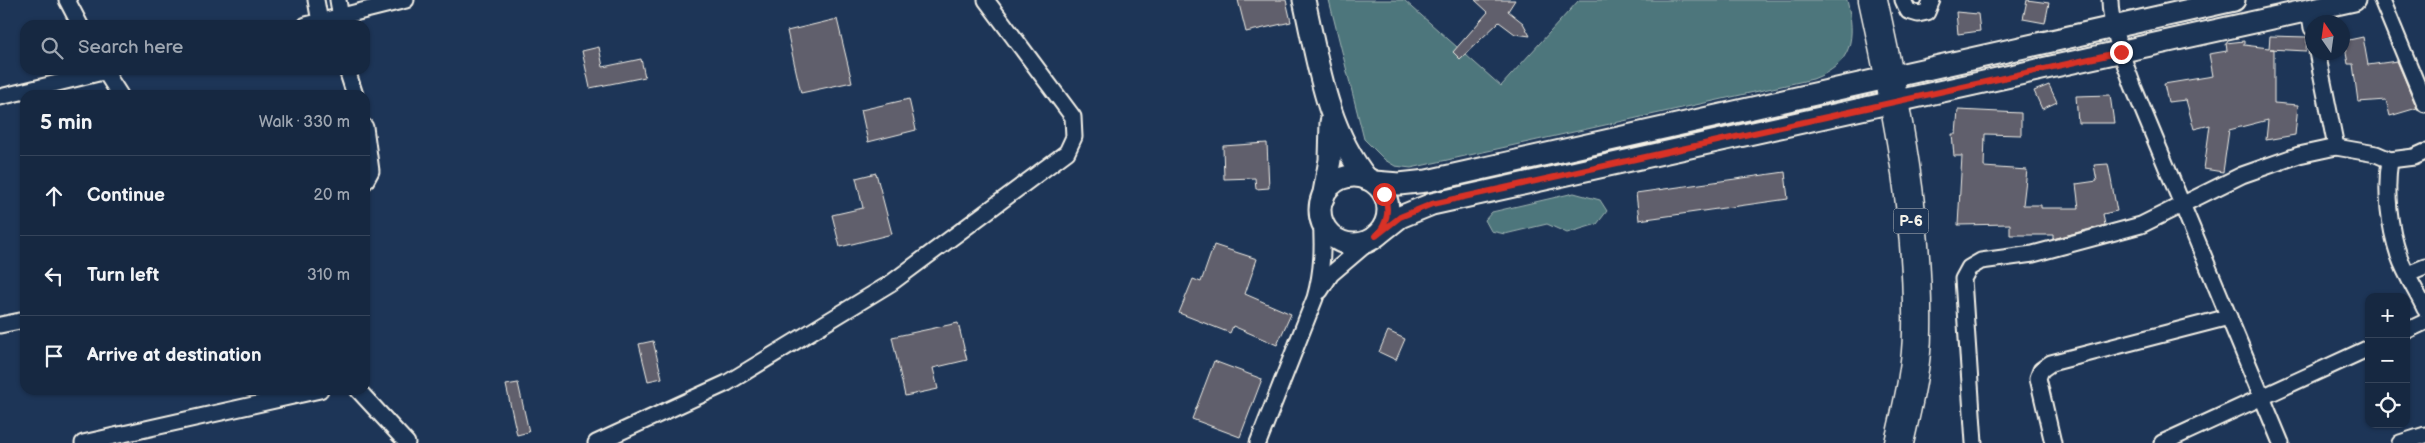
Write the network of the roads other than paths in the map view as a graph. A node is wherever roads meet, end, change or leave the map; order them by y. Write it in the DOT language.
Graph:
graph roads {
  1 [pos="67,0"];
  2 [pos="316,0"];
  3 [pos="338,0"];
  4 [pos="406,0"];
  5 [pos="986,0"];
  6 [pos="1304,0"];
  7 [pos="1873,0"];
  8 [pos="1903,0"];
  9 [pos="1932,0"];
  10 [pos="2110,0"];
  11 [pos="2234,0"];
  12 [pos="2354,0"];
  13 [pos="2382,0"];
  14 [pos="2320,15"];
  15 [pos="77,20"];
  16 [pos="326,20"];
  17 [pos="328,20"];
  18 [pos="334,20"];
  19 [pos="2305,20"];
  20 [pos="2115,26"];
  21 [pos="2121,52"];
  22 [pos="2319,60"];
  23 [pos="87,75"];
  24 [pos="110,75"];
  25 [pos="349,75"];
  26 [pos="28,90"];
  27 [pos="117,90"];
  28 [pos="353,90"];
  29 [pos="1893,90"];
  30 [pos="20,92"];
  31 [pos="0,97"];
  32 [pos="2425,104"];
  33 [pos="1331,116"];
  34 [pos="2336,146"];
  35 [pos="2425,152"];
  36 [pos="2390,160"];
  37 [pos="1371,181"];
  38 [pos="2184,204"];
  39 [pos="1321,210"];
  40 [pos="1373,238"];
  41 [pos="2425,267"];
  42 [pos="2408,274"];
  43 [pos="1315,298"];
  44 [pos="2425,309"];
  45 [pos="2230,317"];
  46 [pos="20,321"];
  47 [pos="2425,322"];
  48 [pos="0,325"];
  49 [pos="2410,329"];
  50 [pos="2365,350"];
  51 [pos="298,395"];
  52 [pos="363,395"];
  53 [pos="2263,397"];
  54 [pos="2425,435"];
  55 [pos="84,443"];
  56 [pos="407,443"];
  57 [pos="596,443"];
  58 [pos="1258,443"];
  59 [pos="1899,443"];
  60 [pos="1974,443"];
  61 [pos="2053,443"];
  62 [pos="2162,443"];
  63 [pos="2282,443"];
  64 [pos="2400,443"];
  1 -- 15 [label="street"];
  2 -- 16 [label="street"];
  3 -- 17 [label="street"];
  4 -- 18 [label="street"];
  5 -- 57 [label="street"];
  6 -- 33 [label="street"];
  7 -- 29 [label="highway, P-6"];
  8 -- 9 [label="street"];
  10 -- 20 [label="street"];
  11 -- 20 [label="street"];
  12 -- 14 [label="street"];
  13 -- 32 [label="street"];
  19 -- 21 [label="street"];
  20 -- 21 [label="street"];
  20 -- 29 [label="street"];
  21 -- 29 [label="street"];
  21 -- 38 [label="street"];
  22 -- 34 [label="street"];
  23 -- 26 [label="street"];
  24 -- 27 [label="street"];
  25 -- 28 [label="street"];
  29 -- 37 [label="street"];
  29 -- 40 [label="street"];
  29 -- 59 [label="highway, P-6"];
  30 -- 31 [label="street"];
  33 -- 37 [label="street"];
  33 -- 39 [label="street"];
  34 -- 36 [label="street"];
  34 -- 38 [label="street"];
  35 -- 36 [label="street"];
  36 -- 42 [label="street"];
  37 -- 39 [label="street"];
  37 -- 40 [label="street"];
  38 -- 45 [label="street"];
  38 -- 60 [label="street"];
  39 -- 40 [label="street"];
  39 -- 43 [label="street"];
  40 -- 43 [label="street"];
  41 -- 42 [label="street"];
  42 -- 44 [label="street"];
  43 -- 58 [label="street"];
  45 -- 53 [label="street"];
  45 -- 61 [label="street"];
  46 -- 48 [label="street"];
  47 -- 49 [label="street"];
  50 -- 53 [label="street"];
  51 -- 55 [label="street"];
  52 -- 56 [label="street"];
  53 -- 62 [label="street"];
  53 -- 63 [label="street"];
  54 -- 64 [label="street"];
}
